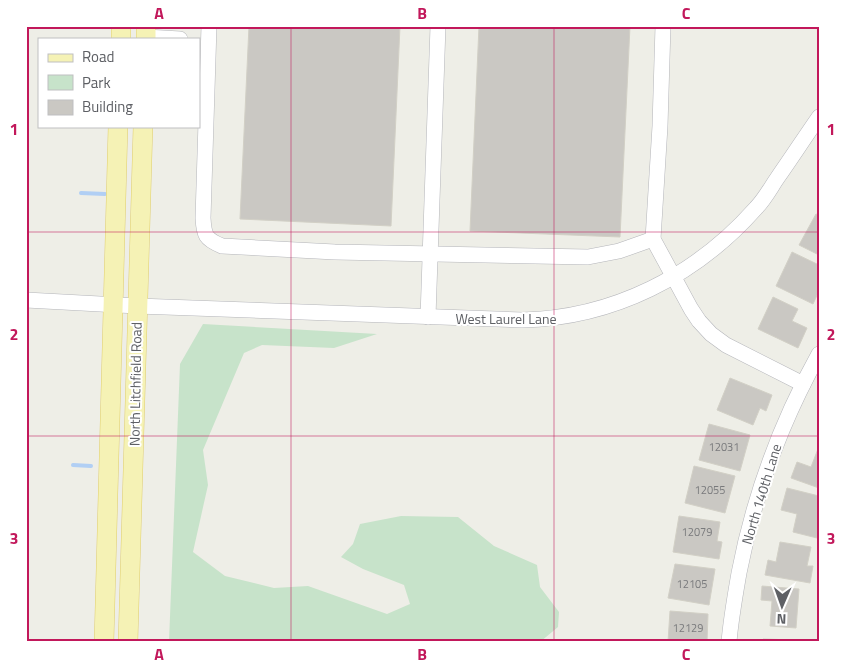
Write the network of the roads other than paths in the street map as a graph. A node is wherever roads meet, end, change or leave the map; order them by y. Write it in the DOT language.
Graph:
graph roads {
  1 [pos="438,26"];
  2 [pos="663,26"];
  3 [pos="146,34"];
  4 [pos="205,35"];
  5 [pos="173,38"];
  6 [pos="819,117"];
  7 [pos="118,128"];
  8 [pos="143,128"];
  9 [pos="653,239"];
  10 [pos="430,254"];
  11 [pos="674,276"];
  12 [pos="26,300"];
  13 [pos="112,305"];
  14 [pos="137,306"];
  15 [pos="428,317"];
  16 [pos="819,354"];
  17 [pos="802,384"];
  18 [pos="104,642"];
  19 [pos="128,642"];
  20 [pos="729,642"];
  1 -- 10 [label="street"];
  2 -- 9 [label="street"];
  3 -- 5 [label="street"];
  4 -- 10 [label="street"];
  6 -- 11 [label="street, West Laurel Lane"];
  7 -- 13 [label="main road, North Litchfield Road"];
  8 -- 14 [label="main road, North Litchfield Road"];
  9 -- 10 [label="street"];
  9 -- 11 [label="street"];
  10 -- 15 [label="street"];
  11 -- 15 [label="street, West Laurel Lane"];
  11 -- 17 [label="street"];
  12 -- 13 [label="street, West Laurel Lane"];
  13 -- 14 [label="street, West Laurel Lane"];
  13 -- 18 [label="main road, North Litchfield Road"];
  14 -- 15 [label="street, West Laurel Lane"];
  14 -- 19 [label="main road, North Litchfield Road"];
  16 -- 17 [label="street, North 140th Lane"];
  17 -- 20 [label="street, North 140th Lane"];
}
